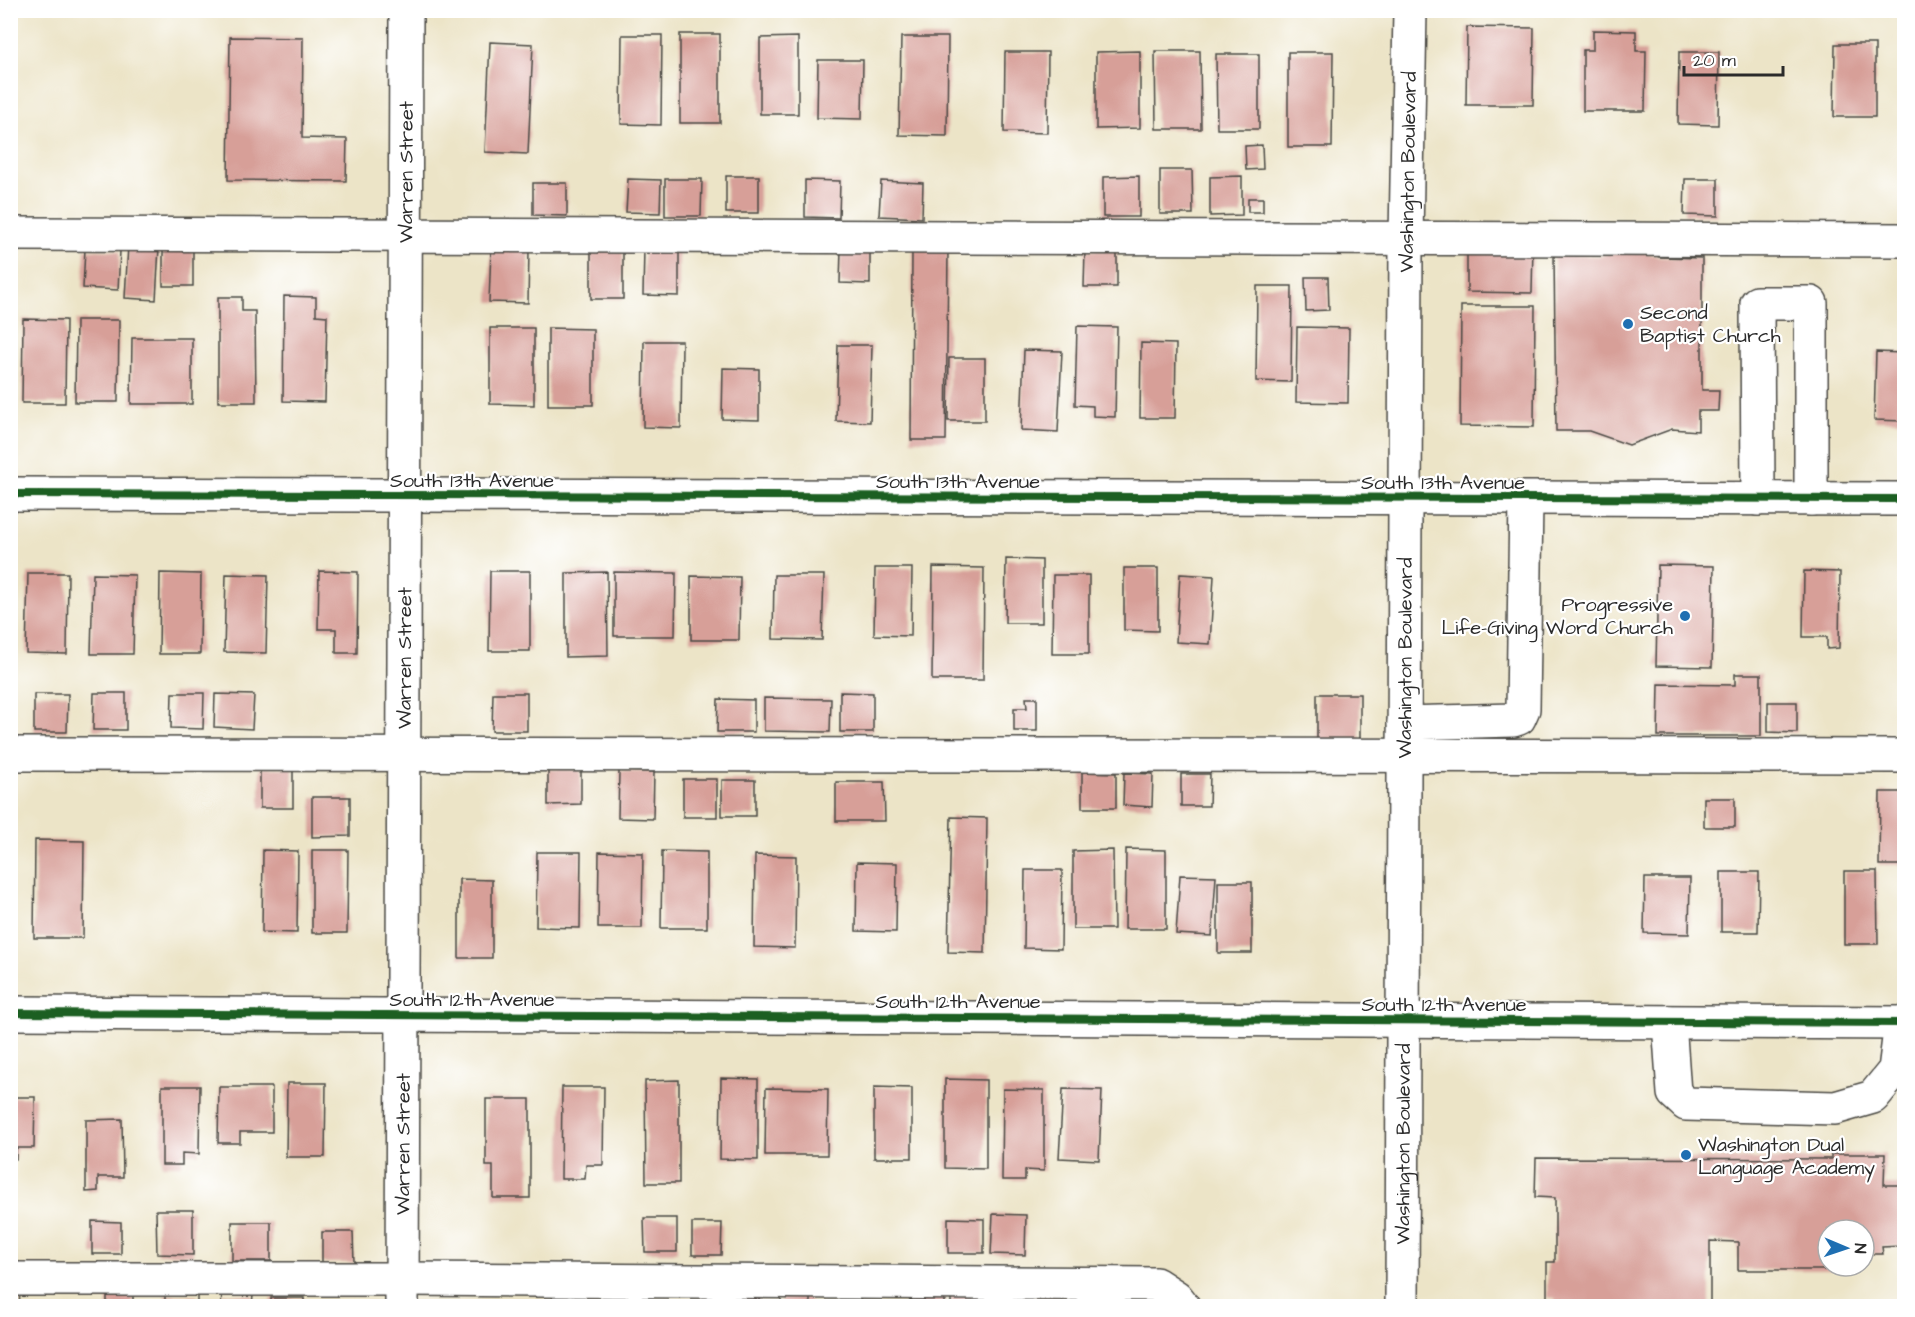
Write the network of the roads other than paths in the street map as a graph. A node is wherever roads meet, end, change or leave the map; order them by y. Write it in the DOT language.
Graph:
graph roads {
  1 [pos="406,10"];
  2 [pos="1410,10"];
  3 [pos="10,234"];
  4 [pos="405,235"];
  5 [pos="1406,238"];
  6 [pos="1905,240"];
  7 [pos="10,494"];
  8 [pos="404,496"];
  9 [pos="1405,499"];
  10 [pos="1526,499"];
  11 [pos="1758,499"];
  12 [pos="1811,499"];
  13 [pos="1905,499"];
  14 [pos="1404,723"];
  15 [pos="10,754"];
  16 [pos="404,756"];
  17 [pos="1404,756"];
  18 [pos="1905,756"];
  19 [pos="10,1013"];
  20 [pos="403,1015"];
  21 [pos="1403,1020"];
  22 [pos="1669,1022"];
  23 [pos="1903,1023"];
  24 [pos="10,1279"];
  25 [pos="403,1293"];
  26 [pos="1183,1306"];
  27 [pos="1402,1306"];
  1 -- 4 [label="street, Warren Street"];
  2 -- 5 [label="street, Washington Boulevard"];
  3 -- 4 [label="street"];
  4 -- 5 [label="street"];
  4 -- 8 [label="street, Warren Street"];
  5 -- 6 [label="street"];
  5 -- 9 [label="street, Washington Boulevard"];
  7 -- 8 [label="street, South 13th Avenue"];
  8 -- 9 [label="street, South 13th Avenue"];
  8 -- 16 [label="street, Warren Street"];
  9 -- 10 [label="street, South 13th Avenue"];
  9 -- 14 [label="street, Washington Boulevard"];
  10 -- 11 [label="street, South 13th Avenue"];
  10 -- 14 [label="street"];
  11 -- 12 [label="street, South 13th Avenue"];
  11 -- 12 [label="street"];
  12 -- 13 [label="street, South 13th Avenue"];
  14 -- 17 [label="street, Washington Boulevard"];
  15 -- 16 [label="street"];
  16 -- 17 [label="street"];
  16 -- 20 [label="street, Warren Street"];
  17 -- 18 [label="street"];
  17 -- 21 [label="street, Washington Boulevard"];
  19 -- 20 [label="street, South 12th Avenue"];
  20 -- 21 [label="street, South 12th Avenue"];
  20 -- 25 [label="street, Warren Street"];
  21 -- 22 [label="street, South 12th Avenue"];
  21 -- 27 [label="street, Washington Boulevard"];
  22 -- 23 [label="street, South 12th Avenue"];
  22 -- 23 [label="street"];
  24 -- 25 [label="street"];
  25 -- 26 [label="street"];
}
